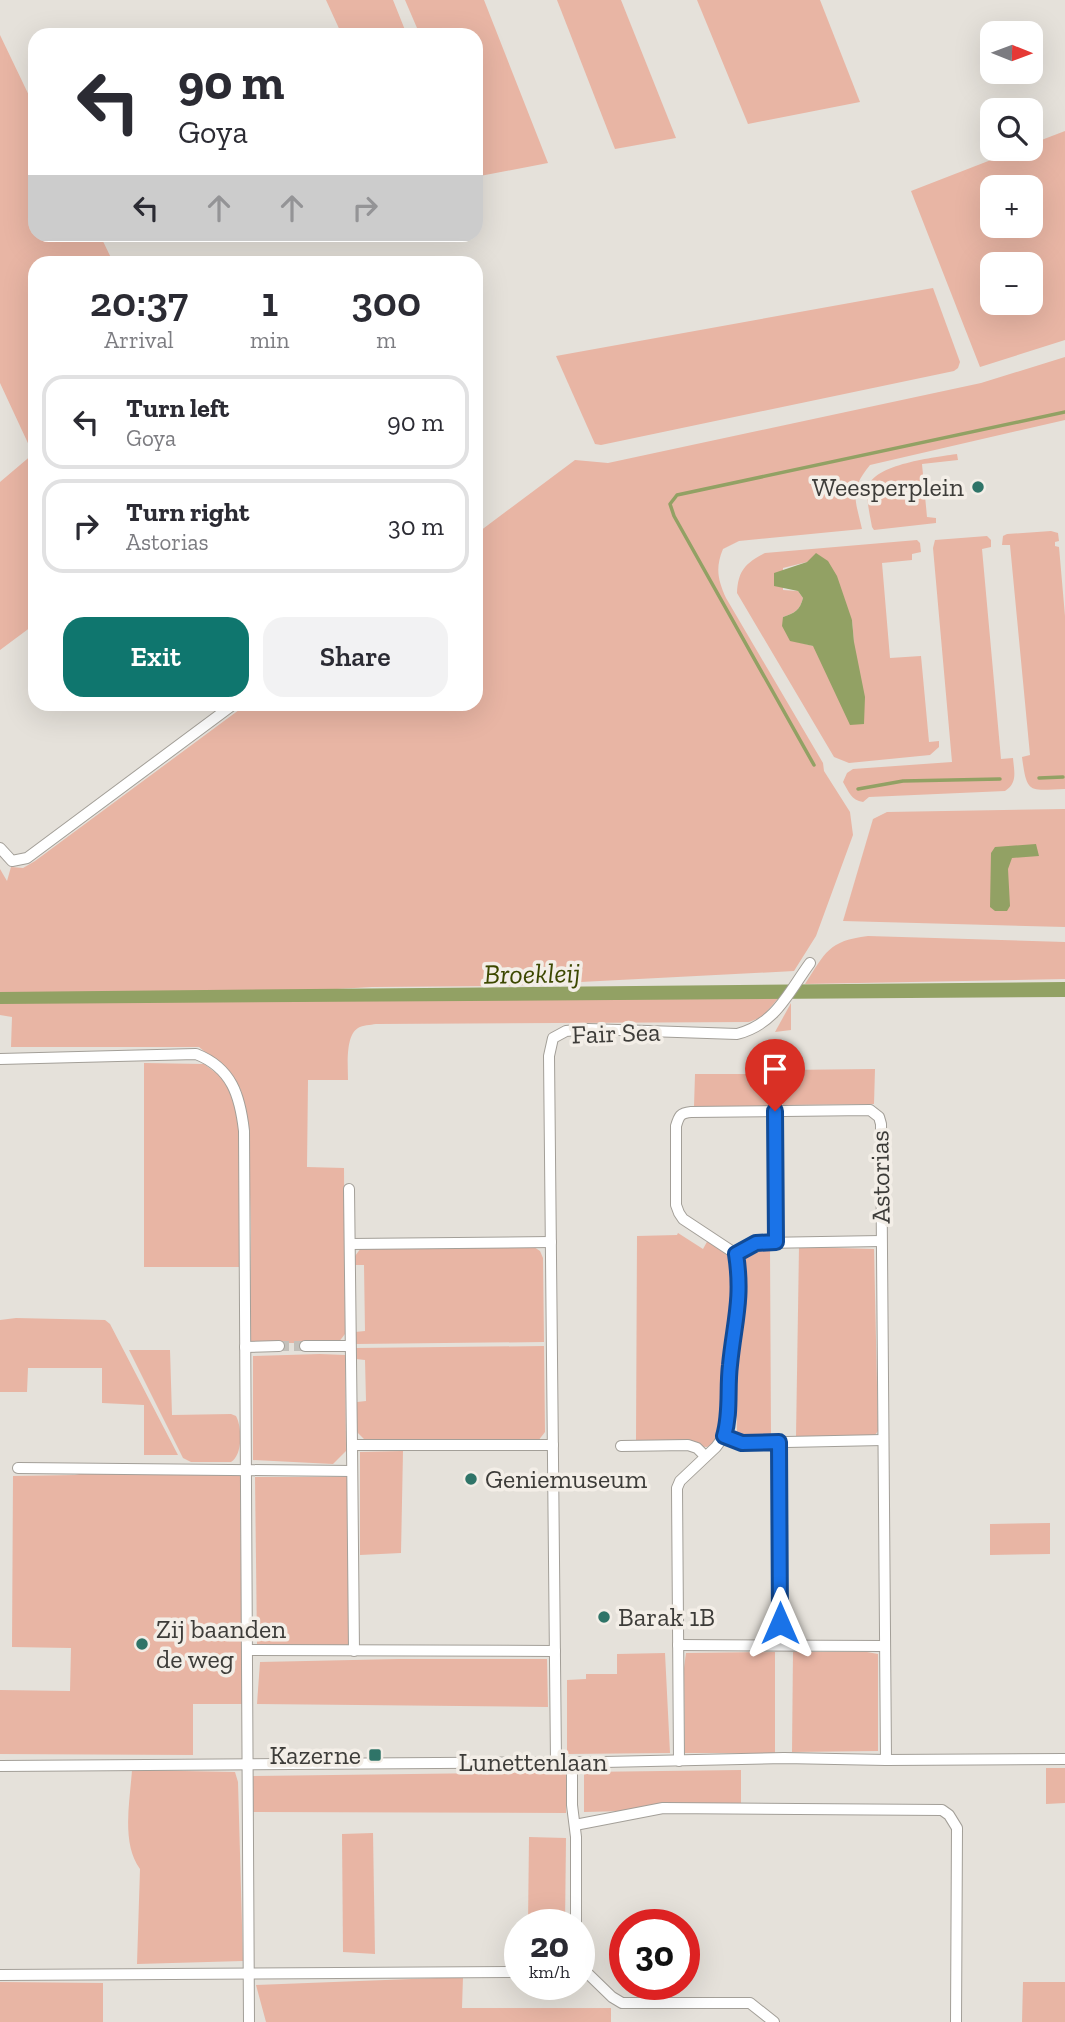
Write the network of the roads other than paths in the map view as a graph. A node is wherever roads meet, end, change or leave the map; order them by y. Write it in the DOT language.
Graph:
graph roads {
  1 [pos="225,711"];
  2 [pos="0,848"];
  3 [pos="810,963"];
  4 [pos="0,1059"];
  5 [pos="775,1111"];
  6 [pos="349,1189"];
  7 [pos="881,1241"];
  8 [pos="551,1242"];
  9 [pos="776,1242"];
  10 [pos="350,1244"];
  11 [pos="736,1254"];
  12 [pos="279,1346"];
  13 [pos="305,1346"];
  14 [pos="350,1346"];
  15 [pos="245,1347"];
  16 [pos="724,1436"];
  17 [pos="883,1440"];
  18 [pos="779,1442"];
  19 [pos="553,1445"];
  20 [pos="352,1446"];
  21 [pos="621,1446"];
  22 [pos="705,1456"];
  23 [pos="18,1468"];
  24 [pos="246,1468"];
  25 [pos="352,1471"];
  26 [pos="678,1645"];
  27 [pos="780,1645"];
  28 [pos="884,1646"];
  29 [pos="247,1650"];
  30 [pos="354,1651"];
  31 [pos="555,1651"];
  32 [pos="1065,1759"];
  33 [pos="886,1760"];
  34 [pos="679,1761"];
  35 [pos="556,1762"];
  36 [pos="572,1762"];
  37 [pos="248,1765"];
  38 [pos="0,1766"];
  39 [pos="575,1825"];
  40 [pos="576,1909"];
  41 [pos="504,1972"];
  42 [pos="249,1974"];
  43 [pos="0,1975"];
  44 [pos="595,1981"];
  45 [pos="249,2022"];
  46 [pos="774,2022"];
  47 [pos="956,2022"];
  1 -- 2 [label="street"];
  3 -- 8 [label="street, Fair Sea"];
  4 -- 15 [label="street"];
  5 -- 7 [label="street, Astorias"];
  5 -- 9 [label="street"];
  5 -- 11 [label="street, Astorias"];
  6 -- 10 [label="street"];
  7 -- 9 [label="street"];
  7 -- 17 [label="street, Astorias"];
  8 -- 10 [label="street"];
  8 -- 19 [label="street"];
  9 -- 11 [label="street"];
  10 -- 14 [label="street"];
  11 -- 16 [label="street"];
  12 -- 15 [label="street"];
  13 -- 14 [label="street"];
  14 -- 20 [label="street"];
  15 -- 24 [label="street"];
  16 -- 18 [label="street"];
  16 -- 22 [label="street"];
  17 -- 18 [label="street"];
  17 -- 28 [label="street, Astorias"];
  18 -- 27 [label="street"];
  19 -- 20 [label="street"];
  19 -- 31 [label="street"];
  20 -- 25 [label="street"];
  21 -- 22 [label="street"];
  22 -- 26 [label="street"];
  23 -- 24 [label="street"];
  24 -- 25 [label="street"];
  24 -- 29 [label="street"];
  25 -- 30 [label="street"];
  26 -- 27 [label="street"];
  26 -- 34 [label="street"];
  27 -- 28 [label="street"];
  28 -- 33 [label="street, Astorias"];
  29 -- 30 [label="street"];
  29 -- 37 [label="street"];
  30 -- 31 [label="street"];
  31 -- 35 [label="street"];
  32 -- 33 [label="street, Lunettenlaan"];
  33 -- 34 [label="street, Lunettenlaan"];
  34 -- 36 [label="street, Lunettenlaan"];
  35 -- 36 [label="street, Lunettenlaan"];
  35 -- 37 [label="street, Lunettenlaan"];
  36 -- 39 [label="street"];
  37 -- 38 [label="street, Lunettenlaan"];
  37 -- 42 [label="street"];
  39 -- 40 [label="street"];
  39 -- 47 [label="street"];
  41 -- 42 [label="street"];
  42 -- 43 [label="street"];
  42 -- 45 [label="street"];
  44 -- 46 [label="street"];
}
